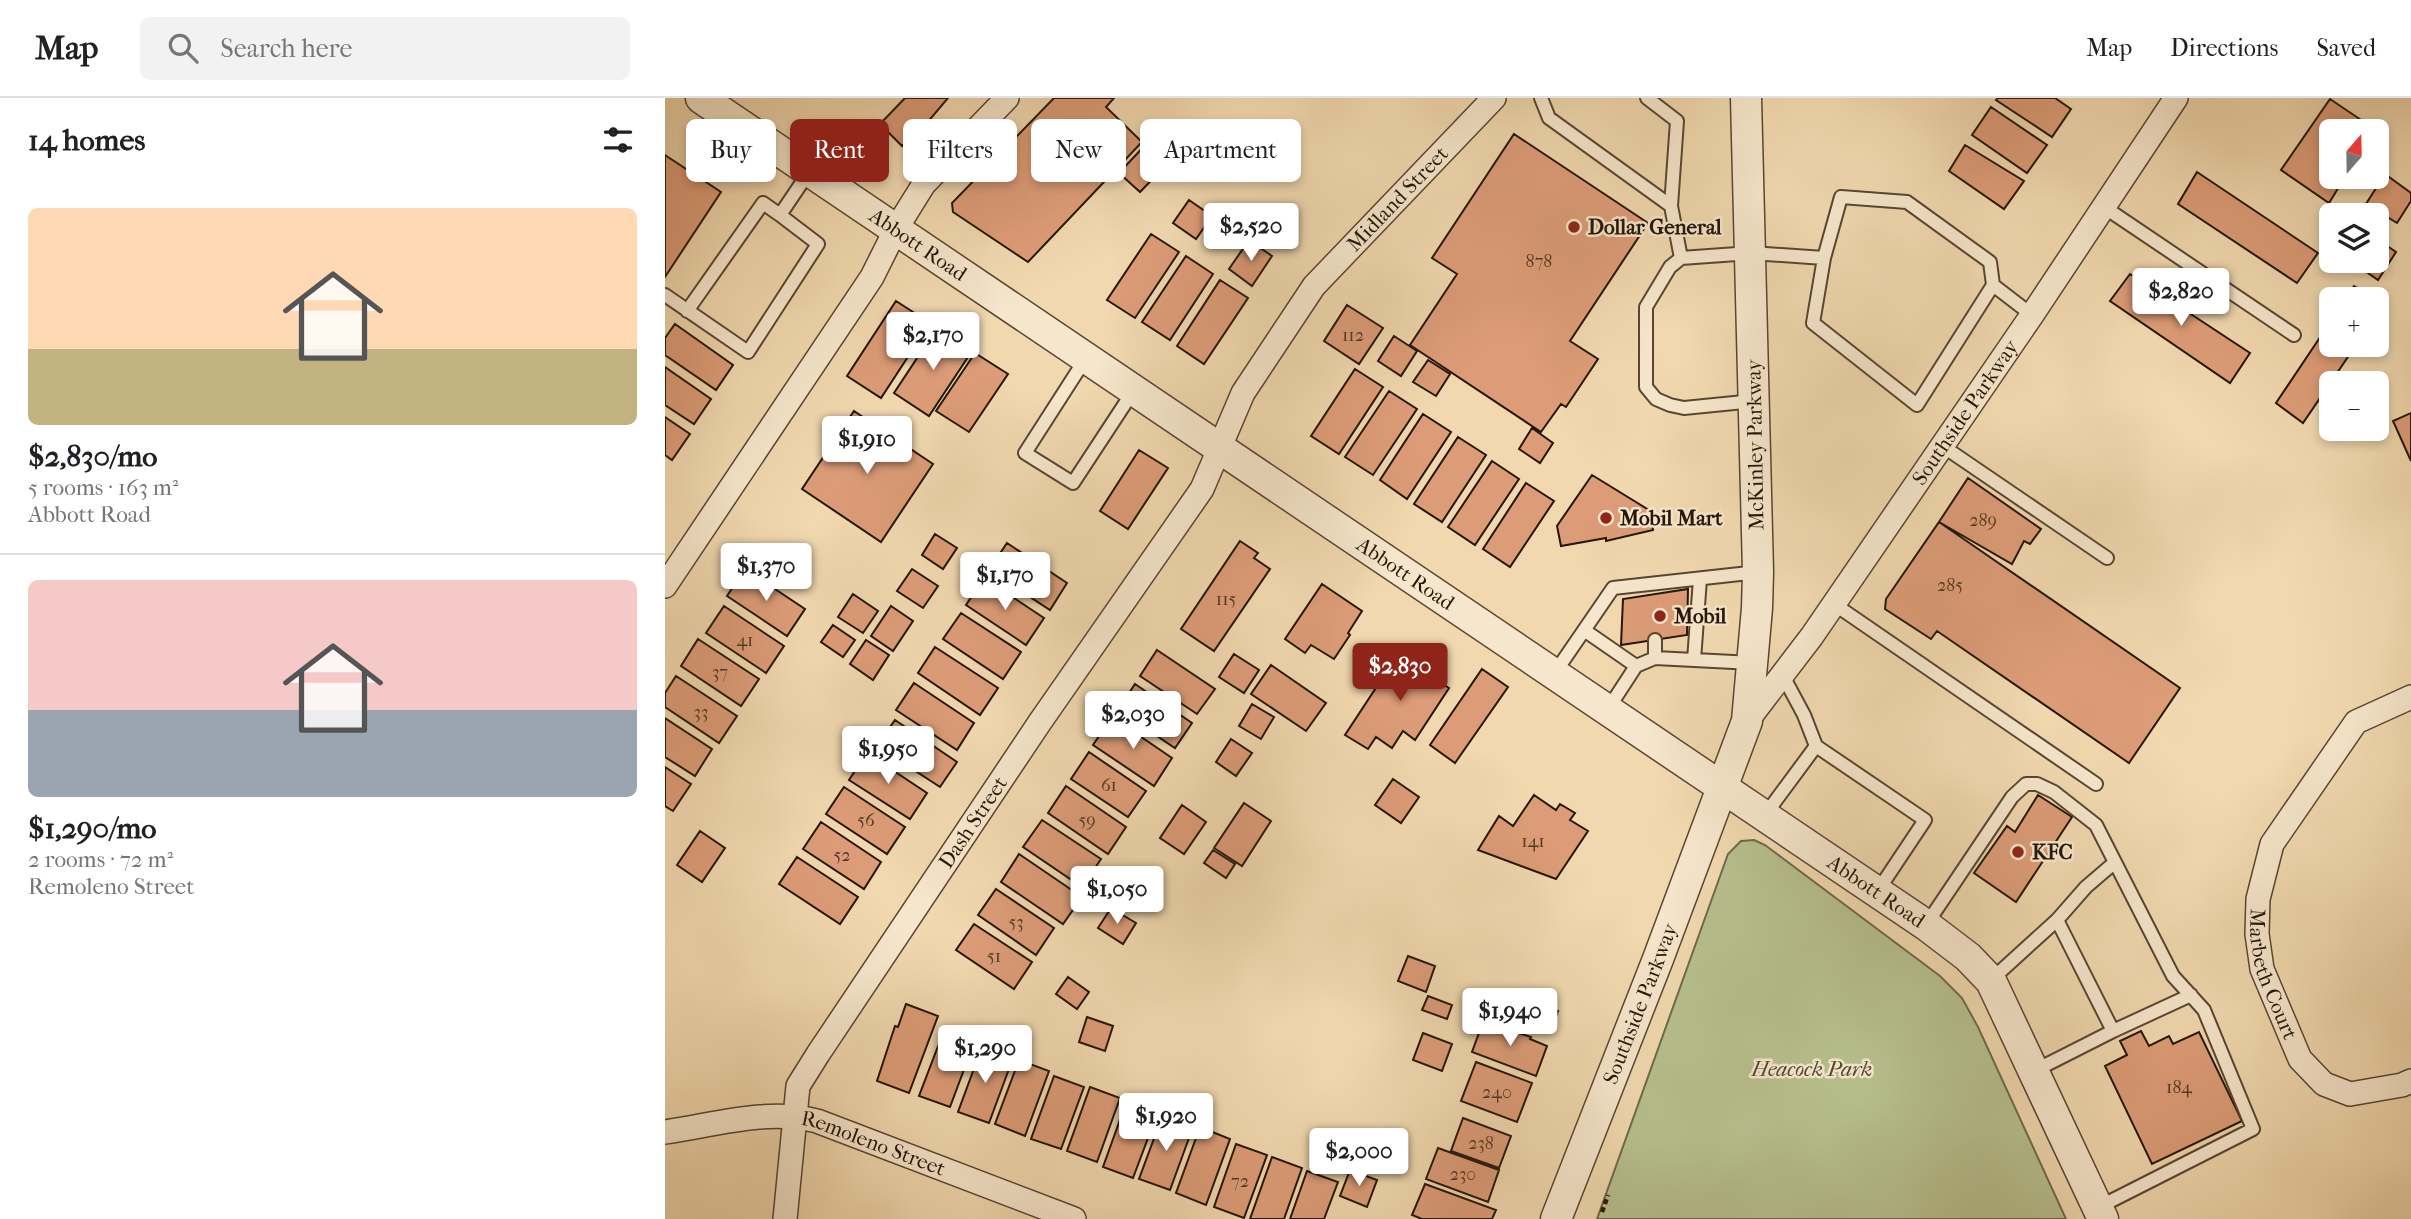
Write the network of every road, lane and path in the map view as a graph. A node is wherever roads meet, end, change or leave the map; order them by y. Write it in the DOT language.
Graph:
graph roads {
  1 [pos="701,98"];
  2 [pos="1007,98"];
  3 [pos="1494,98"];
  4 [pos="1541,98"];
  5 [pos="1647,98"];
  6 [pos="1746,98"];
  7 [pos="2176,98"];
  8 [pos="790,158"];
  9 [pos="802,182"];
  10 [pos="826,182"];
  11 [pos="1671,206"];
  12 [pos="2104,206"];
  13 [pos="780,215"];
  14 [pos="896,229"];
  15 [pos="1751,253"];
  16 [pos="1681,258"];
  17 [pos="1824,258"];
  18 [pos="1993,285"];
  19 [pos="665,295"];
  20 [pos="687,310"];
  21 [pos="2032,315"];
  22 [pos="2294,335"];
  23 [pos="1086,358"];
  24 [pos="1134,390"];
  25 [pos="1754,401"];
  26 [pos="1941,445"];
  27 [pos="1219,448"];
  28 [pos="2106,558"];
  29 [pos="1758,572"];
  30 [pos="1700,579"];
  31 [pos="665,586"];
  32 [pos="1833,604"];
  33 [pos="1584,630"];
  34 [pos="1655,640"];
  35 [pos="1655,658"];
  36 [pos="1694,660"];
  37 [pos="1753,663"];
  38 [pos="1636,666"];
  39 [pos="1554,674"];
  40 [pos="1783,674"];
  41 [pos="2411,697"];
  42 [pos="1608,710"];
  43 [pos="1747,721"];
  44 [pos="1816,746"];
  45 [pos="2096,784"];
  46 [pos="1723,787"];
  47 [pos="1765,816"];
  48 [pos="2114,863"];
  49 [pos="1877,892"];
  50 [pos="2057,920"];
  51 [pos="1926,925"];
  52 [pos="1991,981"];
  53 [pos="2190,995"];
  54 [pos="2113,1031"];
  55 [pos="2034,1071"];
  56 [pos="2411,1081"];
  57 [pos="795,1115"];
  58 [pos="665,1132"];
  59 [pos="1608,1195"];
  60 [pos="1602,1212"];
  61 [pos="2100,1213"];
  62 [pos="785,1219"];
  63 [pos="1074,1219"];
  64 [pos="1556,1219"];
  1 -- 8 [label="street, Abbott Road"];
  2 -- 14 [label="street"];
  3 -- 27 [label="street, Midland Street"];
  4 -- 11 [label="lane"];
  5 -- 11 [label="lane"];
  6 -- 15 [label="street, McKinley Parkway"];
  7 -- 12 [label="street, Southside Parkway"];
  9 -- 13 [label="lane"];
  10 -- 14 [label="street, Abbott Road"];
  11 -- 16 [label="lane"];
  12 -- 21 [label="street, Southside Parkway"];
  12 -- 22 [label="lane"];
  13 -- 20 [label="lane"];
  13 -- 20 [label="lane"];
  14 -- 23 [label="street, Abbott Road"];
  14 -- 31 [label="street"];
  15 -- 16 [label="lane"];
  15 -- 17 [label="lane"];
  15 -- 25 [label="street, McKinley Parkway"];
  16 -- 25 [label="lane"];
  17 -- 18 [label="lane"];
  17 -- 18 [label="lane"];
  18 -- 21 [label="lane"];
  19 -- 20 [label="lane"];
  21 -- 26 [label="street, Southside Parkway"];
  23 -- 24 [label="street, Abbott Road"];
  23 -- 24 [label="lane"];
  24 -- 27 [label="street, Abbott Road"];
  25 -- 29 [label="street, McKinley Parkway"];
  26 -- 28 [label="lane"];
  26 -- 32 [label="street, Southside Parkway"];
  27 -- 39 [label="street, Abbott Road"];
  27 -- 57 [label="street, Dash Street"];
  29 -- 30 [label="lane"];
  29 -- 37 [label="street, McKinley Parkway"];
  30 -- 33 [label="lane"];
  30 -- 36 [label="lane"];
  32 -- 40 [label="street, Southside Parkway"];
  32 -- 45 [label="lane"];
  33 -- 38 [label="lane"];
  33 -- 39 [label="lane"];
  34 -- 35 [label="lane"];
  35 -- 36 [label="lane"];
  35 -- 38 [label="lane"];
  36 -- 37 [label="lane"];
  37 -- 43 [label="street, McKinley Parkway"];
  38 -- 42 [label="lane"];
  39 -- 42 [label="street, Abbott Road"];
  40 -- 43 [label="street, Southside Parkway"];
  40 -- 44 [label="lane"];
  41 -- 56 [label="street, Marbeth Court"];
  42 -- 46 [label="street, Abbott Road"];
  43 -- 46 [label="street, McKinley Parkway"];
  44 -- 47 [label="lane"];
  44 -- 49 [label="lane"];
  46 -- 47 [label="street, Abbott Road"];
  46 -- 64 [label="street, Southside Parkway"];
  47 -- 49 [label="street, Abbott Road"];
  48 -- 50 [label="lane"];
  48 -- 51 [label="lane"];
  48 -- 53 [label="lane"];
  49 -- 51 [label="street, Abbott Road"];
  50 -- 52 [label="lane"];
  50 -- 54 [label="lane"];
  51 -- 52 [label="street, Abbott Road"];
  52 -- 55 [label="street, Abbott Road"];
  53 -- 54 [label="lane"];
  53 -- 61 [label="lane"];
  54 -- 55 [label="lane"];
  55 -- 61 [label="street, Abbott Road"];
  57 -- 58 [label="street, Remoleno Street"];
  57 -- 62 [label="street, Dash Street"];
  57 -- 63 [label="street, Remoleno Street"];
  59 -- 60 [label="path"];
}
